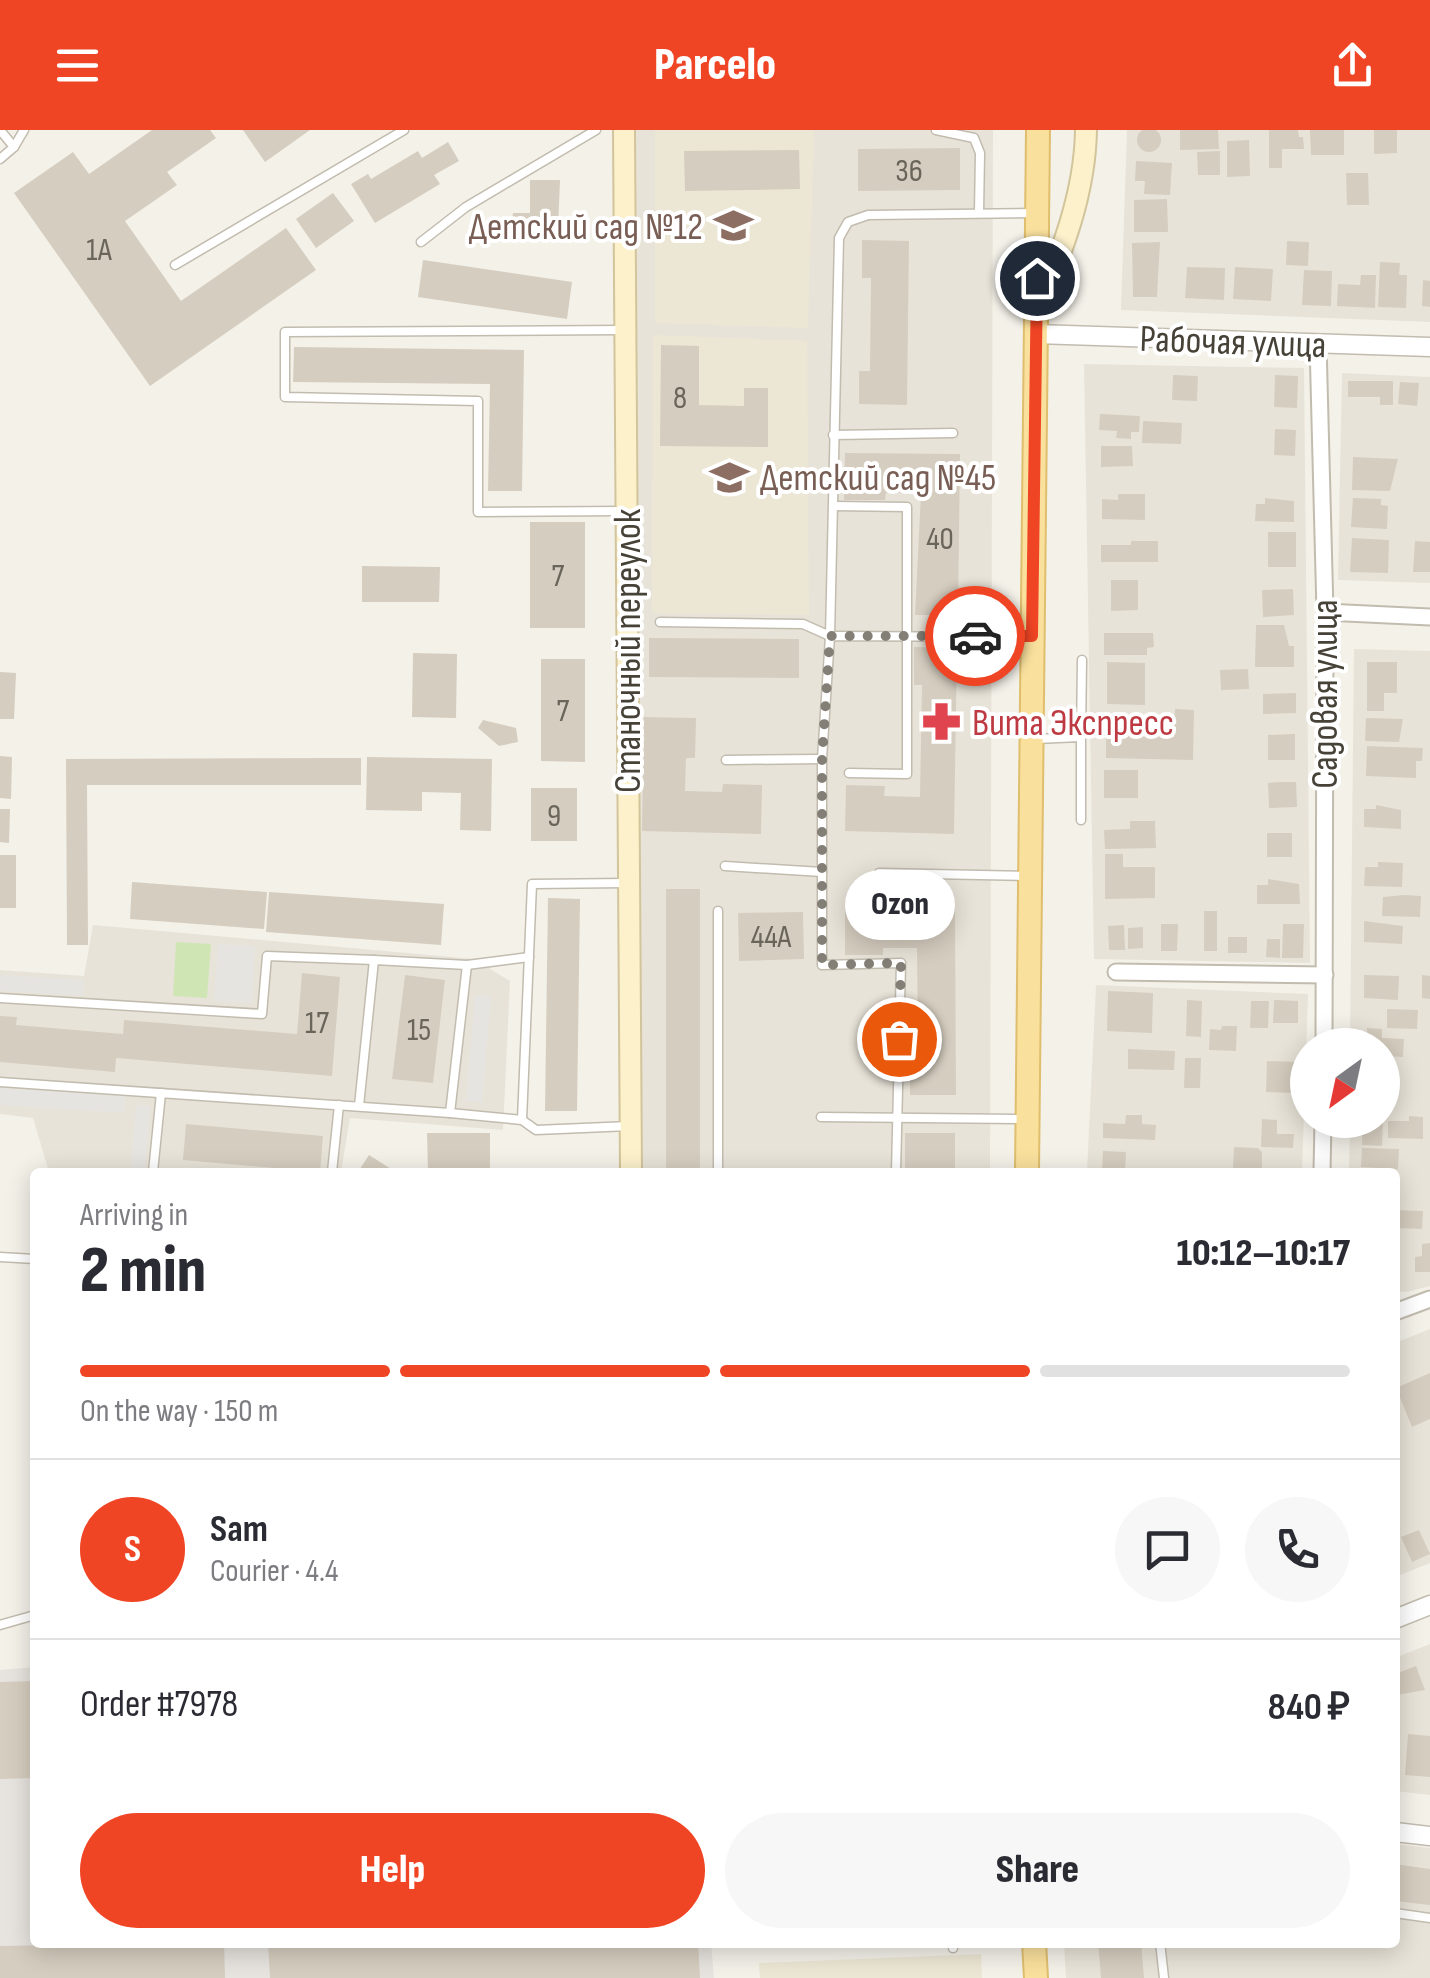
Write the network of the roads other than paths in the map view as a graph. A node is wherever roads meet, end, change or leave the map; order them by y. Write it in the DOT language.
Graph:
graph roads {
  1 [pos="0,130"];
  2 [pos="24,130"];
  3 [pos="404,130"];
  4 [pos="596,130"];
  5 [pos="624,130"];
  6 [pos="936,130"];
  7 [pos="1038,130"];
  8 [pos="1086,130"];
  9 [pos="14,147"];
  10 [pos="0,159"];
  11 [pos="1078,192"];
  12 [pos="1039,204"];
  13 [pos="979,212"];
  14 [pos="421,242"];
  15 [pos="175,265"];
  16 [pos="1036,323"];
  17 [pos="626,330"];
  18 [pos="1318,343"];
  19 [pos="1430,347"];
  20 [pos="953,433"];
  21 [pos="833,435"];
  22 [pos="834,506"];
  23 [pos="626,511"];
  24 [pos="1325,612"];
  25 [pos="1430,617"];
  26 [pos="660,622"];
  27 [pos="906,635"];
  28 [pos="830,636"];
  29 [pos="1032,636"];
  30 [pos="1082,660"];
  31 [pos="1081,738"];
  32 [pos="1031,739"];
  33 [pos="822,759"];
  34 [pos="726,760"];
  35 [pos="849,773"];
  36 [pos="1081,820"];
  37 [pos="725,866"];
  38 [pos="822,872"];
  39 [pos="878,873"];
  40 [pos="1030,876"];
  41 [pos="628,882"];
  42 [pos="718,910"];
  43 [pos="529,957"];
  44 [pos="374,960"];
  45 [pos="467,965"];
  46 [pos="1116,972"];
  47 [pos="1325,975"];
  48 [pos="0,998"];
  49 [pos="1324,1028"];
  50 [pos="0,1082"];
  51 [pos="161,1093"];
  52 [pos="340,1105"];
  53 [pos="359,1106"];
  54 [pos="450,1113"];
  55 [pos="898,1115"];
  56 [pos="822,1117"];
  57 [pos="1027,1119"];
  58 [pos="522,1120"];
  59 [pos="630,1126"];
  60 [pos="1323,1138"];
  61 [pos="153,1168"];
  62 [pos="332,1168"];
  63 [pos="631,1168"];
  64 [pos="718,1168"];
  65 [pos="896,1168"];
  66 [pos="1026,1168"];
  67 [pos="1322,1168"];
  68 [pos="0,1257"];
  69 [pos="30,1259"];
  70 [pos="1430,1300"];
  71 [pos="1400,1310"];
  72 [pos="1430,1604"];
  73 [pos="30,1616"];
  74 [pos="1400,1616"];
  75 [pos="0,1625"];
  76 [pos="1400,1833"];
  77 [pos="1430,1836"];
  78 [pos="1400,1914"];
  79 [pos="1430,1918"];
  80 [pos="1034,1948"];
  81 [pos="1161,1948"];
  82 [pos="1036,1978"];
  83 [pos="1164,1978"];
  1 -- 9 [label="lane"];
  2 -- 9 [label="lane"];
  3 -- 15 [label="lane"];
  4 -- 14 [label="lane"];
  5 -- 17 [label="main road, Станочный переулок"];
  6 -- 13 [label="lane"];
  7 -- 12 [label="main road"];
  8 -- 11 [label="main road"];
  9 -- 10 [label="lane"];
  11 -- 12 [label="main road"];
  11 -- 16 [label="main road"];
  12 -- 13 [label="lane"];
  12 -- 16 [label="main road"];
  13 -- 21 [label="lane"];
  16 -- 18 [label="street, Рабочая улица"];
  16 -- 29 [label="main road"];
  17 -- 23 [label="main road, Станочный переулок"];
  17 -- 23 [label="lane"];
  18 -- 19 [label="street, Рабочая улица"];
  18 -- 24 [label="street, Садовая улица"];
  20 -- 21 [label="lane"];
  21 -- 22 [label="lane"];
  22 -- 27 [label="lane"];
  22 -- 28 [label="lane"];
  23 -- 41 [label="main road, Станочный переулок"];
  24 -- 25 [label="street"];
  24 -- 47 [label="street, Садовая улица"];
  26 -- 28 [label="lane"];
  27 -- 28 [label="lane"];
  27 -- 29 [label="lane"];
  27 -- 35 [label="lane"];
  28 -- 33 [label="lane"];
  29 -- 32 [label="main road"];
  30 -- 31 [label="lane"];
  31 -- 32 [label="lane"];
  31 -- 36 [label="lane"];
  32 -- 40 [label="main road"];
  33 -- 34 [label="lane"];
  33 -- 38 [label="lane"];
  37 -- 38 [label="lane"];
  38 -- 55 [label="lane"];
  39 -- 40 [label="lane"];
  40 -- 57 [label="main road"];
  41 -- 43 [label="lane"];
  41 -- 59 [label="main road, Станочный переулок"];
  42 -- 64 [label="lane"];
  43 -- 45 [label="lane"];
  43 -- 58 [label="lane"];
  44 -- 45 [label="lane"];
  44 -- 48 [label="lane"];
  44 -- 53 [label="lane"];
  45 -- 54 [label="lane"];
  46 -- 47 [label="street"];
  47 -- 49 [label="street, Садовая улица"];
  50 -- 51 [label="lane"];
  51 -- 52 [label="lane"];
  51 -- 61 [label="lane"];
  52 -- 53 [label="lane"];
  52 -- 62 [label="lane"];
  53 -- 54 [label="lane"];
  54 -- 58 [label="lane"];
  55 -- 56 [label="lane"];
  55 -- 57 [label="lane"];
  55 -- 65 [label="lane"];
  57 -- 66 [label="main road"];
  58 -- 59 [label="lane"];
  59 -- 63 [label="main road, Станочный переулок"];
  60 -- 67 [label="street"];
  68 -- 69 [label="lane"];
  70 -- 71 [label="street"];
  72 -- 74 [label="street"];
  73 -- 75 [label="lane"];
  76 -- 77 [label="street"];
  78 -- 79 [label="lane"];
  80 -- 82 [label="main road"];
  81 -- 83 [label="lane"];
}
